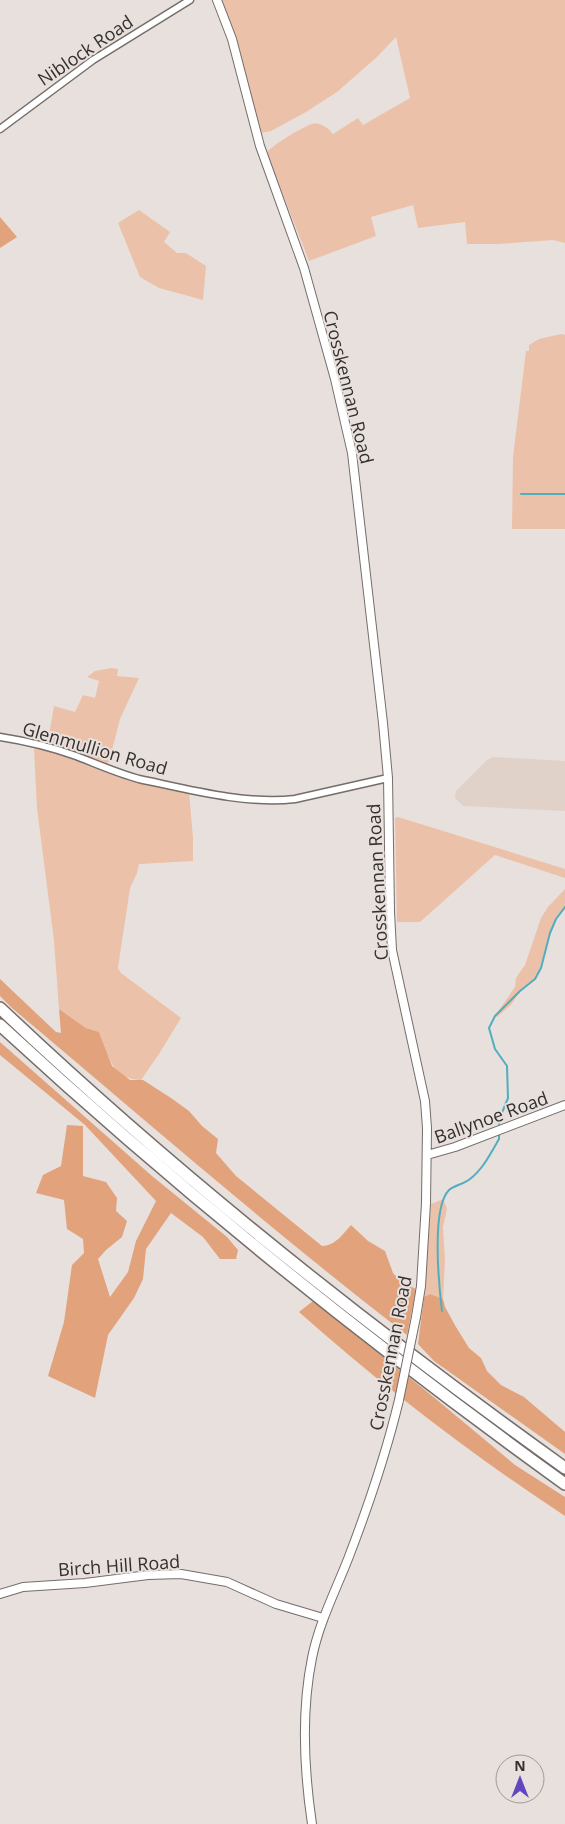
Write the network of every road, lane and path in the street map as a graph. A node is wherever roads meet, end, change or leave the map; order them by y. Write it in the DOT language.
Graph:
graph roads {
  1 [pos="190,0"];
  2 [pos="217,0"];
  3 [pos="0,129"];
  4 [pos="0,737"];
  5 [pos="388,778"];
  6 [pos="0,1008"];
  7 [pos="0,1025"];
  8 [pos="565,1106"];
  9 [pos="427,1156"];
  10 [pos="565,1468"];
  11 [pos="565,1484"];
  12 [pos="0,1594"];
  13 [pos="324,1618"];
  14 [pos="312,1824"];
  1 -- 3 [label="street, Niblock Road"];
  2 -- 5 [label="street, Crosskennan Road"];
  4 -- 5 [label="street, Glenmullion Road"];
  5 -- 9 [label="street, Crosskennan Road"];
  6 -- 10 [label="highway"];
  7 -- 11 [label="highway"];
  8 -- 9 [label="street, Ballynoe Road"];
  9 -- 13 [label="street, Crosskennan Road, bridge"];
  12 -- 13 [label="street, Birch Hill Road"];
  13 -- 14 [label="street, Crosskennan Road"];
}
